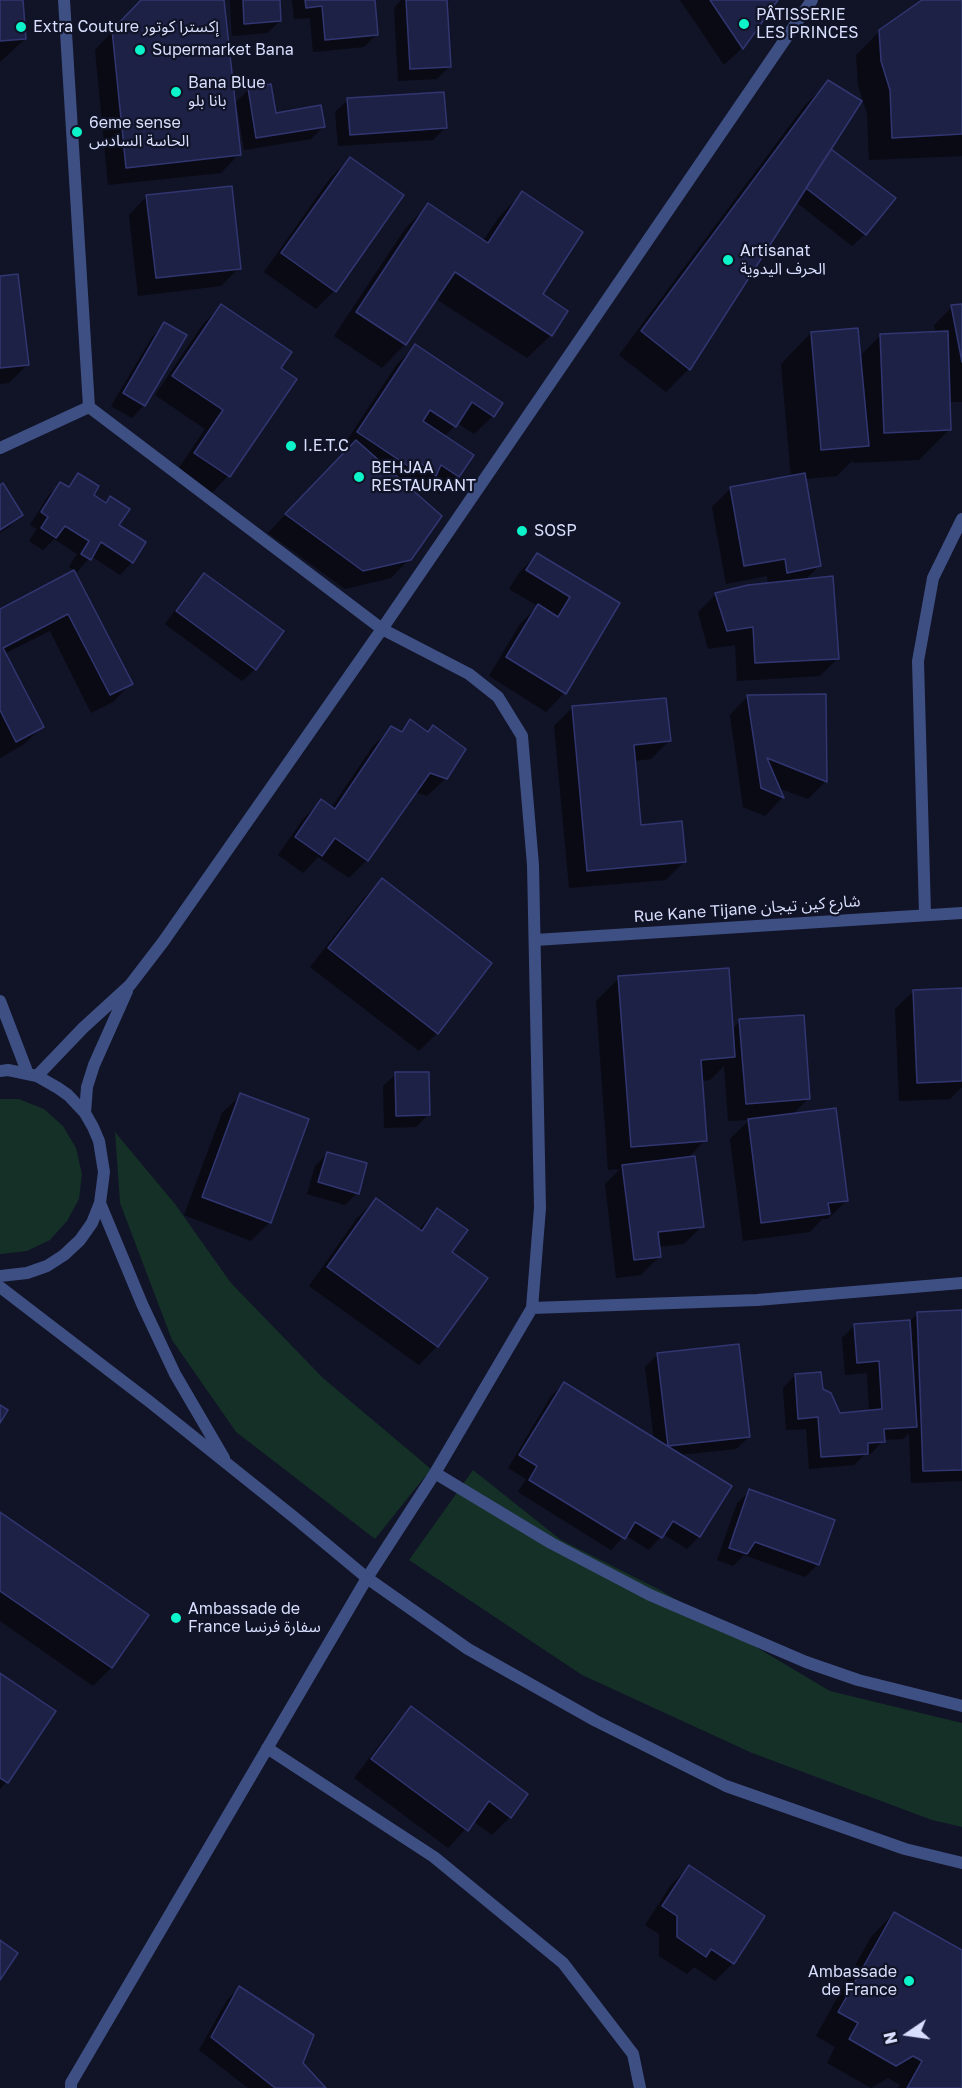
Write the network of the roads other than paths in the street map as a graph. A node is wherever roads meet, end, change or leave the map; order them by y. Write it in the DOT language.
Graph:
graph roads {
  1 [pos="64,0"];
  2 [pos="812,0"];
  3 [pos="89,407"];
  4 [pos="0,448"];
  5 [pos="962,519"];
  6 [pos="382,629"];
  7 [pos="962,913"];
  8 [pos="925,914"];
  9 [pos="535,940"];
  10 [pos="130,985"];
  11 [pos="0,1001"];
  12 [pos="0,1071"];
  13 [pos="32,1075"];
  14 [pos="85,1113"];
  15 [pos="100,1203"];
  16 [pos="0,1276"];
  17 [pos="962,1283"];
  18 [pos="0,1287"];
  19 [pos="532,1308"];
  20 [pos="227,1464"];
  21 [pos="435,1473"];
  22 [pos="367,1578"];
  23 [pos="962,1706"];
  24 [pos="267,1748"];
  25 [pos="962,1863"];
  26 [pos="70,2086"];
  27 [pos="640,2088"];
  1 -- 3 [label="street"];
  2 -- 6 [label="street"];
  3 -- 4 [label="street"];
  3 -- 6 [label="street"];
  5 -- 8 [label="street"];
  6 -- 9 [label="street"];
  6 -- 10 [label="street"];
  7 -- 8 [label="street, Rue Kane Tijane شارع كين تيجان"];
  8 -- 9 [label="street, Rue Kane Tijane شارع كين تيجان"];
  9 -- 19 [label="street"];
  10 -- 13 [label="street"];
  10 -- 14 [label="street"];
  11 -- 13 [label="street"];
  12 -- 13 [label="street"];
  13 -- 14 [label="street"];
  14 -- 15 [label="street"];
  15 -- 16 [label="street"];
  15 -- 20 [label="street"];
  17 -- 19 [label="street"];
  18 -- 20 [label="street"];
  19 -- 21 [label="street"];
  20 -- 22 [label="street"];
  21 -- 22 [label="street"];
  21 -- 23 [label="street"];
  22 -- 24 [label="street"];
  22 -- 25 [label="street"];
  24 -- 26 [label="street"];
  24 -- 27 [label="street"];
}
